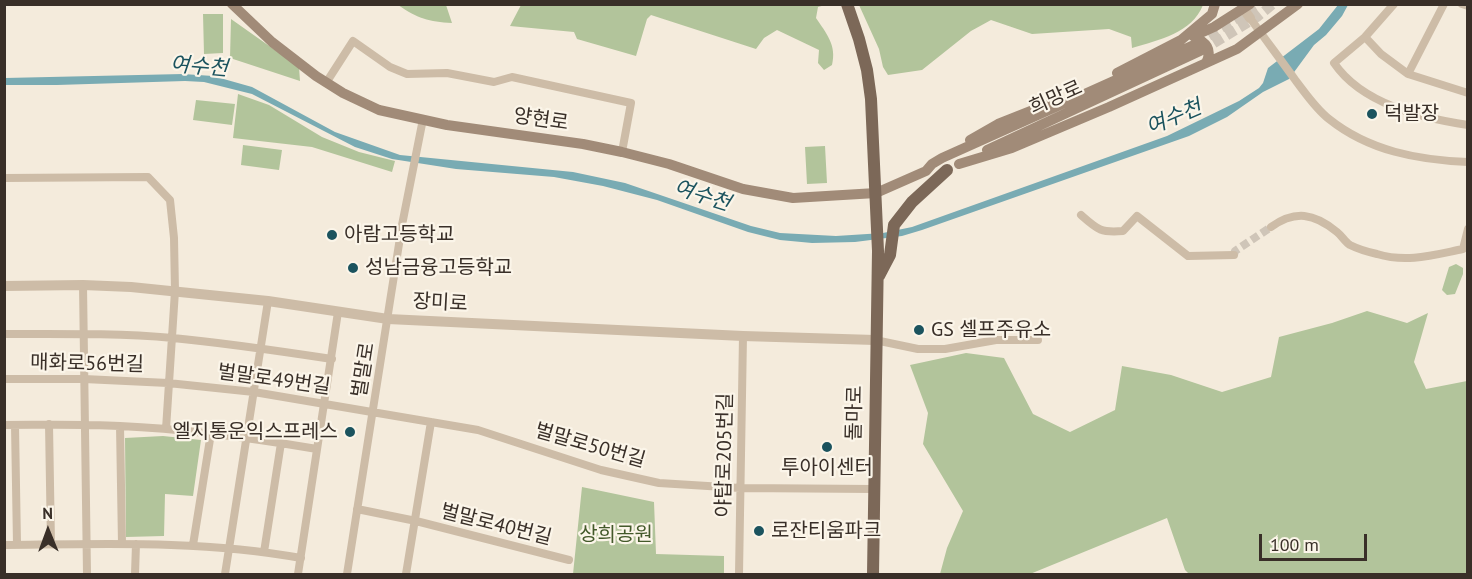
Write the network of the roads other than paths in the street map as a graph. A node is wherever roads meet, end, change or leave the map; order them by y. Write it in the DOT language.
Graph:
graph roads {
  1 [pos="232,4"];
  2 [pos="847,4"];
  3 [pos="1215,4"];
  4 [pos="1298,4"];
  5 [pos="1394,4"];
  6 [pos="1444,4"];
  7 [pos="1462,4"];
  8 [pos="1244,6"];
  9 [pos="1467,6"];
  10 [pos="1250,18"];
  11 [pos="1261,33"];
  12 [pos="1365,37"];
  13 [pos="1197,44"];
  14 [pos="1153,55"];
  15 [pos="1206,63"];
  16 [pos="1408,74"];
  17 [pos="326,83"];
  18 [pos="1467,93"];
  19 [pos="423,119"];
  20 [pos="1467,125"];
  21 [pos="622,152"];
  22 [pos="1467,162"];
  23 [pos="944,164"];
  24 [pos="959,164"];
  25 [pos="4,178"];
  26 [pos="876,193"];
  27 [pos="1081,215"];
  28 [pos="1270,227"];
  29 [pos="1467,229"];
  30 [pos="1234,255"];
  31 [pos="877,279"];
  32 [pos="83,285"];
  33 [pos="4,286"];
  34 [pos="175,291"];
  35 [pos="268,301"];
  36 [pos="338,312"];
  37 [pos="388,319"];
  38 [pos="4,334"];
  39 [pos="83,334"];
  40 [pos="743,336"];
  41 [pos="172,338"];
  42 [pos="875,340"];
  43 [pos="1038,340"];
  44 [pos="261,348"];
  45 [pos="332,359"];
  46 [pos="4,379"];
  47 [pos="84,379"];
  48 [pos="168,383"];
  49 [pos="254,392"];
  50 [pos="325,404"];
  51 [pos="374,412"];
  52 [pos="431,422"];
  53 [pos="49,424"];
  54 [pos="84,424"];
  55 [pos="4,425"];
  56 [pos="15,425"];
  57 [pos="120,426"];
  58 [pos="166,429"];
  59 [pos="211,433"];
  60 [pos="246,438"];
  61 [pos="281,443"];
  62 [pos="317,449"];
  63 [pos="741,489"];
  64 [pos="873,489"];
  65 [pos="357,509"];
  66 [pos="416,521"];
  67 [pos="51,544"];
  68 [pos="86,544"];
  69 [pos="122,544"];
  70 [pos="136,544"];
  71 [pos="4,545"];
  72 [pos="17,545"];
  73 [pos="193,545"];
  74 [pos="229,547"];
  75 [pos="264,552"];
  76 [pos="301,558"];
  77 [pos="569,560"];
  78 [pos="87,574"];
  79 [pos="135,574"];
  80 [pos="225,574"];
  81 [pos="298,574"];
  82 [pos="347,574"];
  83 [pos="406,574"];
  84 [pos="739,574"];
  85 [pos="873,574"];
  1 -- 17 [label="main road, 양현로"];
  2 -- 26 [label="main road"];
  3 -- 14 [label="main road"];
  4 -- 11 [label="main road"];
  5 -- 12 [label="street"];
  6 -- 16 [label="street"];
  7 -- 9 [label="street"];
  8 -- 10 [label="street"];
  8 -- 13 [label="main road"];
  10 -- 11 [label="street"];
  11 -- 15 [label="main road"];
  11 -- 22 [label="street"];
  12 -- 16 [label="street"];
  12 -- 20 [label="street"];
  13 -- 14 [label="main road"];
  13 -- 15 [label="main road"];
  13 -- 23 [label="main road, 희망로"];
  13 -- 24 [label="main road, 희망로"];
  14 -- 23 [label="main road"];
  15 -- 24 [label="main road"];
  16 -- 18 [label="street"];
  17 -- 19 [label="main road, 양현로"];
  17 -- 21 [label="street"];
  19 -- 21 [label="main road, 양현로"];
  19 -- 37 [label="street, 벌말로"];
  21 -- 26 [label="main road, 양현로"];
  23 -- 24 [label="main road, 희망로"];
  23 -- 26 [label="main road, 희망로"];
  23 -- 31 [label="main road"];
  25 -- 34 [label="street"];
  26 -- 31 [label="main road, 돌마로"];
  27 -- 30 [label="street"];
  28 -- 29 [label="street"];
  31 -- 42 [label="main road, 돌마로"];
  32 -- 33 [label="street, 장미로"];
  32 -- 34 [label="street, 장미로"];
  32 -- 39 [label="street"];
  34 -- 35 [label="street, 장미로"];
  34 -- 41 [label="street"];
  35 -- 36 [label="street, 장미로"];
  35 -- 44 [label="street"];
  36 -- 37 [label="street, 장미로"];
  36 -- 45 [label="street"];
  37 -- 40 [label="street, 장미로"];
  37 -- 51 [label="street, 벌말로"];
  38 -- 39 [label="street"];
  39 -- 41 [label="street"];
  39 -- 47 [label="street"];
  40 -- 42 [label="street, 장미로"];
  40 -- 63 [label="street, 야탑로205번길"];
  41 -- 44 [label="street"];
  41 -- 48 [label="street"];
  42 -- 43 [label="street"];
  42 -- 64 [label="main road, 돌마로"];
  44 -- 45 [label="street"];
  44 -- 49 [label="street"];
  45 -- 50 [label="street"];
  46 -- 47 [label="street, 매화로56번길"];
  47 -- 48 [label="street, 매화로56번길"];
  47 -- 54 [label="street"];
  48 -- 49 [label="street, 벌말로49번길"];
  48 -- 58 [label="street"];
  49 -- 50 [label="street, 벌말로49번길"];
  49 -- 60 [label="street"];
  50 -- 51 [label="street, 벌말로49번길"];
  50 -- 62 [label="street"];
  51 -- 52 [label="street, 벌말로50번길"];
  51 -- 65 [label="street, 벌말로"];
  52 -- 63 [label="street, 벌말로50번길"];
  52 -- 66 [label="street, 벌말로40번길"];
  53 -- 54 [label="street"];
  53 -- 56 [label="street"];
  53 -- 67 [label="street"];
  54 -- 57 [label="street"];
  54 -- 68 [label="street"];
  55 -- 56 [label="street"];
  56 -- 72 [label="street"];
  57 -- 58 [label="street"];
  57 -- 69 [label="street"];
  58 -- 59 [label="street"];
  59 -- 60 [label="street"];
  59 -- 73 [label="street"];
  60 -- 61 [label="street"];
  60 -- 74 [label="street"];
  61 -- 62 [label="street"];
  61 -- 75 [label="street"];
  62 -- 76 [label="street"];
  63 -- 64 [label="street, 벌말로50번길"];
  63 -- 84 [label="street, 야탑로205번길"];
  64 -- 85 [label="main road, 돌마로"];
  65 -- 66 [label="street, 벌말로40번길"];
  65 -- 82 [label="street, 벌말로"];
  66 -- 77 [label="street, 벌말로40번길"];
  66 -- 83 [label="street"];
  67 -- 68 [label="street"];
  67 -- 72 [label="street"];
  68 -- 69 [label="street"];
  68 -- 78 [label="street"];
  69 -- 70 [label="street"];
  70 -- 73 [label="street"];
  70 -- 79 [label="street"];
  71 -- 72 [label="street"];
  73 -- 74 [label="street"];
  74 -- 75 [label="street"];
  74 -- 80 [label="street"];
  75 -- 76 [label="street"];
  76 -- 81 [label="street"];
}
